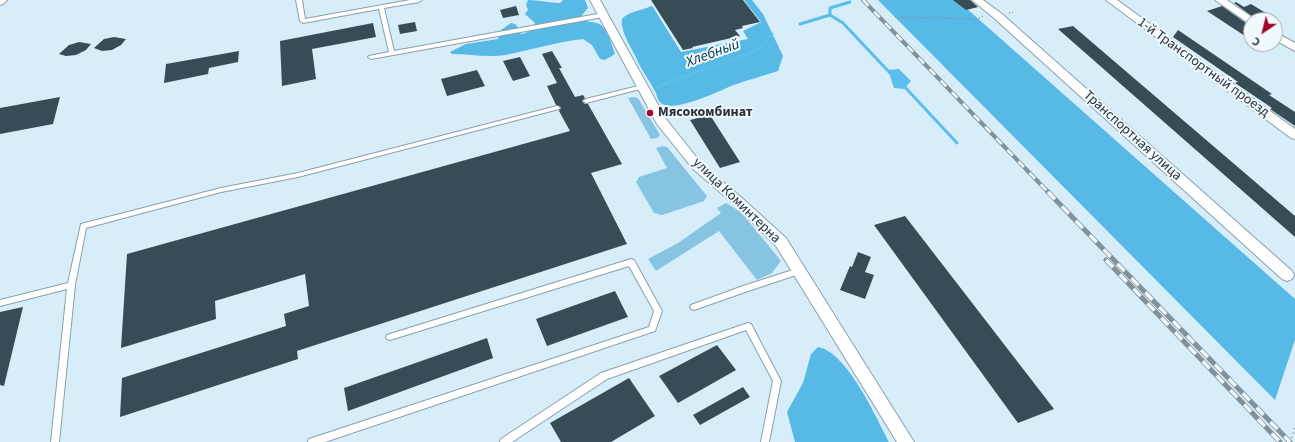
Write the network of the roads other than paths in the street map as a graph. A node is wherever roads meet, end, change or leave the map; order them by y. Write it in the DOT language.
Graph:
graph roads {
  1 [pos="2,0"];
  2 [pos="299,0"];
  3 [pos="419,0"];
  4 [pos="595,0"];
  5 [pos="976,0"];
  6 [pos="1111,0"];
  7 [pos="1220,0"];
  8 [pos="0,2"];
  9 [pos="381,7"];
  10 [pos="1243,14"];
  11 [pos="603,15"];
  12 [pos="1283,40"];
  13 [pos="1295,48"];
  14 [pos="392,53"];
  15 [pos="371,57"];
  16 [pos="642,87"];
  17 [pos="586,101"];
  18 [pos="557,108"];
  19 [pos="1295,135"];
  20 [pos="799,271"];
  21 [pos="1287,274"];
  22 [pos="71,285"];
  23 [pos="0,303"];
  24 [pos="694,307"];
  25 [pos="390,337"];
  26 [pos="56,442"];
  27 [pos="312,442"];
  28 [pos="504,442"];
  29 [pos="766,442"];
  30 [pos="906,442"];
  1 -- 8 [label="street"];
  2 -- 9 [label="lane"];
  3 -- 9 [label="lane"];
  4 -- 11 [label="street, улица Коминтерна"];
  5 -- 21 [label="street, Транспортная улица"];
  6 -- 19 [label="street, 1-й Транспортный проезд"];
  7 -- 10 [label="street"];
  9 -- 14 [label="lane"];
  11 -- 14 [label="lane"];
  11 -- 16 [label="street, улица Коминтерна"];
  12 -- 13 [label="street"];
  14 -- 15 [label="lane"];
  16 -- 17 [label="lane"];
  16 -- 20 [label="street, улица Коминтерна"];
  18 -- 22 [label="lane"];
  20 -- 24 [label="lane"];
  20 -- 30 [label="street, улица Коминтерна"];
  22 -- 23 [label="lane"];
  22 -- 26 [label="lane"];
  25 -- 27 [label="lane"];
  28 -- 29 [label="lane"];
}
